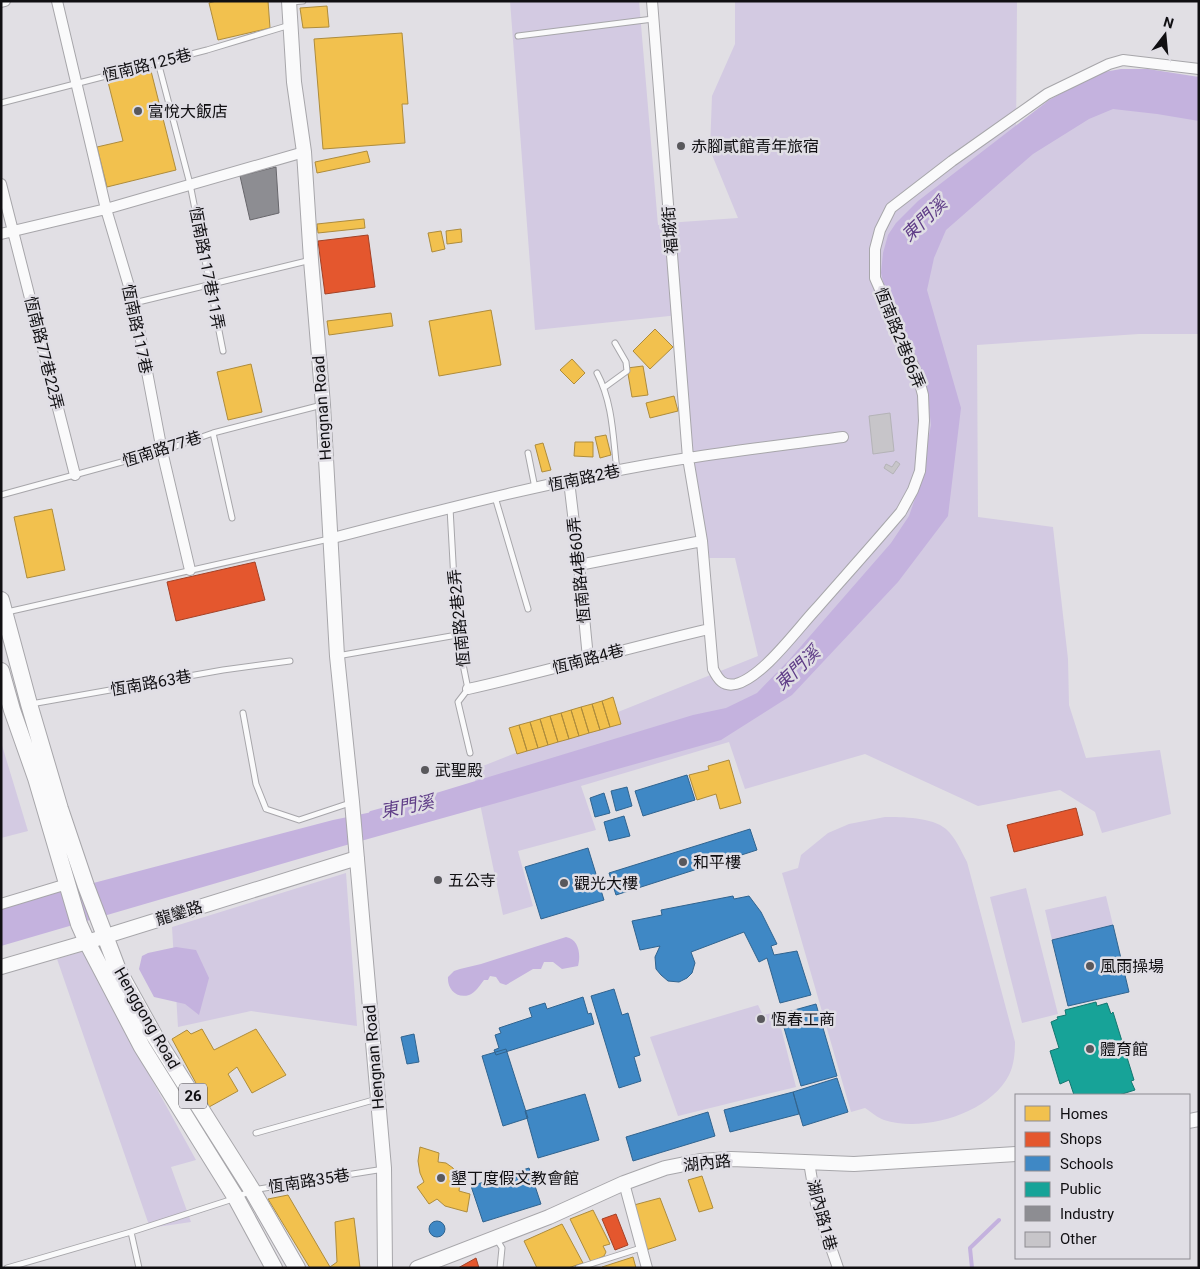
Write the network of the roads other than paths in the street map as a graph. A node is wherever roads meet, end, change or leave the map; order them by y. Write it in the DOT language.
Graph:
graph roads {
  1 [pos="57,1"];
  2 [pos="652,1"];
  3 [pos="294,2"];
  4 [pos="654,19"];
  5 [pos="291,25"];
  6 [pos="518,36"];
  7 [pos="158,62"];
  8 [pos="1199,69"];
  9 [pos="75,84"];
  10 [pos="1,103"];
  11 [pos="304,152"];
  12 [pos="1,184"];
  13 [pos="190,184"];
  14 [pos="106,209"];
  15 [pos="13,231"];
  16 [pos="1,234"];
  17 [pos="311,260"];
  18 [pos="210,284"];
  19 [pos="134,303"];
  20 [pos="615,343"];
  21 [pos="223,352"];
  22 [pos="597,373"];
  23 [pos="604,387"];
  24 [pos="323,405"];
  25 [pos="212,433"];
  26 [pos="843,437"];
  27 [pos="162,450"];
  28 [pos="528,452"];
  29 [pos="688,458"];
  30 [pos="617,471"];
  31 [pos="75,475"];
  32 [pos="569,481"];
  33 [pos="535,488"];
  34 [pos="1,495"];
  35 [pos="495,497"];
  36 [pos="450,508"];
  37 [pos="232,518"];
  38 [pos="329,539"];
  39 [pos="702,541"];
  40 [pos="579,565"];
  41 [pos="190,570"];
  42 [pos="2,609"];
  43 [pos="528,609"];
  44 [pos="709,629"];
  45 [pos="457,635"];
  46 [pos="336,656"];
  47 [pos="588,658"];
  48 [pos="290,661"];
  49 [pos="1,672"];
  50 [pos="468,689"];
  51 [pos="29,704"];
  52 [pos="12,710"];
  53 [pos="243,713"];
  54 [pos="470,753"];
  55 [pos="353,808"];
  56 [pos="357,852"];
  57 [pos="68,887"];
  58 [pos="1,904"];
  59 [pos="105,936"];
  60 [pos="87,942"];
  61 [pos="1,967"];
  62 [pos="378,1099"];
  63 [pos="256,1133"];
  64 [pos="1015,1154"];
  65 [pos="809,1162"];
  66 [pos="384,1168"];
  67 [pos="624,1183"];
  68 [pos="252,1190"];
  69 [pos="236,1198"];
  70 [pos="131,1232"];
  71 [pos="496,1238"];
  72 [pos="641,1248"];
  73 [pos="7,1268"];
  74 [pos="139,1268"];
  75 [pos="274,1268"];
  76 [pos="297,1268"];
  77 [pos="385,1268"];
  78 [pos="417,1268"];
  79 [pos="500,1268"];
  80 [pos="578,1268"];
  81 [pos="647,1268"];
  82 [pos="838,1268"];
  1 -- 9 [label="street, 恆南路117巷"];
  2 -- 4 [label="street, 福城街"];
  3 -- 5 [label="street, Hengnan Road"];
  4 -- 6 [label="lane"];
  4 -- 29 [label="street, 福城街"];
  5 -- 7 [label="lane, 恆南路125巷"];
  5 -- 11 [label="street, Hengnan Road"];
  7 -- 9 [label="lane, 恆南路125巷"];
  7 -- 13 [label="lane, 恆南路117巷11弄"];
  8 -- 44 [label="street, 恆南路2巷86弄"];
  9 -- 10 [label="lane, 恆南路125巷"];
  9 -- 14 [label="street, 恆南路117巷"];
  11 -- 13 [label="street"];
  11 -- 17 [label="street, Hengnan Road"];
  12 -- 15 [label="street, 恆南路77巷22弄"];
  13 -- 14 [label="street"];
  13 -- 18 [label="lane, 恆南路117巷11弄"];
  14 -- 15 [label="street"];
  14 -- 19 [label="street, 恆南路117巷"];
  15 -- 16 [label="street"];
  15 -- 31 [label="street, 恆南路77巷22弄"];
  17 -- 18 [label="lane"];
  17 -- 24 [label="street, Hengnan Road"];
  18 -- 19 [label="lane"];
  18 -- 21 [label="lane, 恆南路117巷11弄"];
  19 -- 27 [label="street, 恆南路117巷"];
  20 -- 23 [label="lane"];
  22 -- 23 [label="lane"];
  23 -- 30 [label="lane"];
  24 -- 25 [label="lane, 恆南路77巷"];
  24 -- 38 [label="street, Hengnan Road"];
  25 -- 27 [label="lane, 恆南路77巷"];
  25 -- 37 [label="lane"];
  26 -- 29 [label="street, 恆南路2巷"];
  27 -- 31 [label="lane, 恆南路77巷"];
  27 -- 41 [label="street, 恆南路117巷"];
  28 -- 33 [label="lane"];
  29 -- 30 [label="street, 恆南路2巷"];
  29 -- 39 [label="street, 恆南路2巷86弄"];
  30 -- 32 [label="street, 恆南路2巷"];
  31 -- 34 [label="lane, 恆南路77巷"];
  32 -- 33 [label="street, 恆南路2巷"];
  32 -- 40 [label="street, 恆南路4巷60弄"];
  33 -- 35 [label="street, 恆南路2巷"];
  35 -- 36 [label="street, 恆南路2巷"];
  35 -- 43 [label="lane"];
  36 -- 38 [label="street, 恆南路2巷"];
  36 -- 45 [label="lane, 恆南路2巷2弄"];
  38 -- 41 [label="lane"];
  38 -- 46 [label="street, Hengnan Road"];
  39 -- 40 [label="street"];
  39 -- 44 [label="street, 恆南路2巷86弄"];
  40 -- 47 [label="street, 恆南路4巷60弄"];
  41 -- 42 [label="lane"];
  42 -- 51 [label="main road, 26"];
  44 -- 47 [label="street, 恆南路4巷"];
  45 -- 46 [label="lane"];
  45 -- 50 [label="lane, 恆南路2巷2弄"];
  46 -- 55 [label="street, Hengnan Road"];
  47 -- 50 [label="street, 恆南路4巷"];
  48 -- 51 [label="lane, 恆南路63巷"];
  49 -- 52 [label="main road, 26"];
  50 -- 54 [label="lane, 恆南路2巷2弄"];
  51 -- 52 [label="lane, 恆南路63巷"];
  51 -- 59 [label="main road, Henggong Road / 26"];
  52 -- 57 [label="main road, 26"];
  53 -- 55 [label="lane"];
  55 -- 56 [label="street, Hengnan Road"];
  56 -- 59 [label="street, 龍鑾路"];
  56 -- 62 [label="street, Hengnan Road"];
  57 -- 58 [label="street"];
  57 -- 60 [label="main road, Henggong Road / 26"];
  59 -- 60 [label="street, 龍鑾路"];
  59 -- 68 [label="main road, Henggong Road / 26"];
  60 -- 61 [label="street, 龍鑾路"];
  60 -- 69 [label="main road, Henggong Road / 26"];
  62 -- 63 [label="lane"];
  62 -- 66 [label="street, Hengnan Road"];
  64 -- 65 [label="street, 湖內路"];
  65 -- 67 [label="street, 湖內路"];
  65 -- 82 [label="street, 湖內路1巷"];
  66 -- 68 [label="lane, 恆南路35巷"];
  66 -- 77 [label="street, Hengnan Road"];
  67 -- 71 [label="street, 湖內路"];
  67 -- 72 [label="street"];
  68 -- 69 [label="lane, 恆南路35巷"];
  68 -- 76 [label="main road, Henggong Road / 26"];
  69 -- 70 [label="lane, 恆南路35巷"];
  69 -- 75 [label="main road, Henggong Road / 26"];
  70 -- 73 [label="lane, 恆南路35巷"];
  70 -- 74 [label="lane"];
  71 -- 78 [label="street, 湖內路"];
  71 -- 79 [label="lane"];
  72 -- 80 [label="lane"];
  72 -- 81 [label="street"];
}
